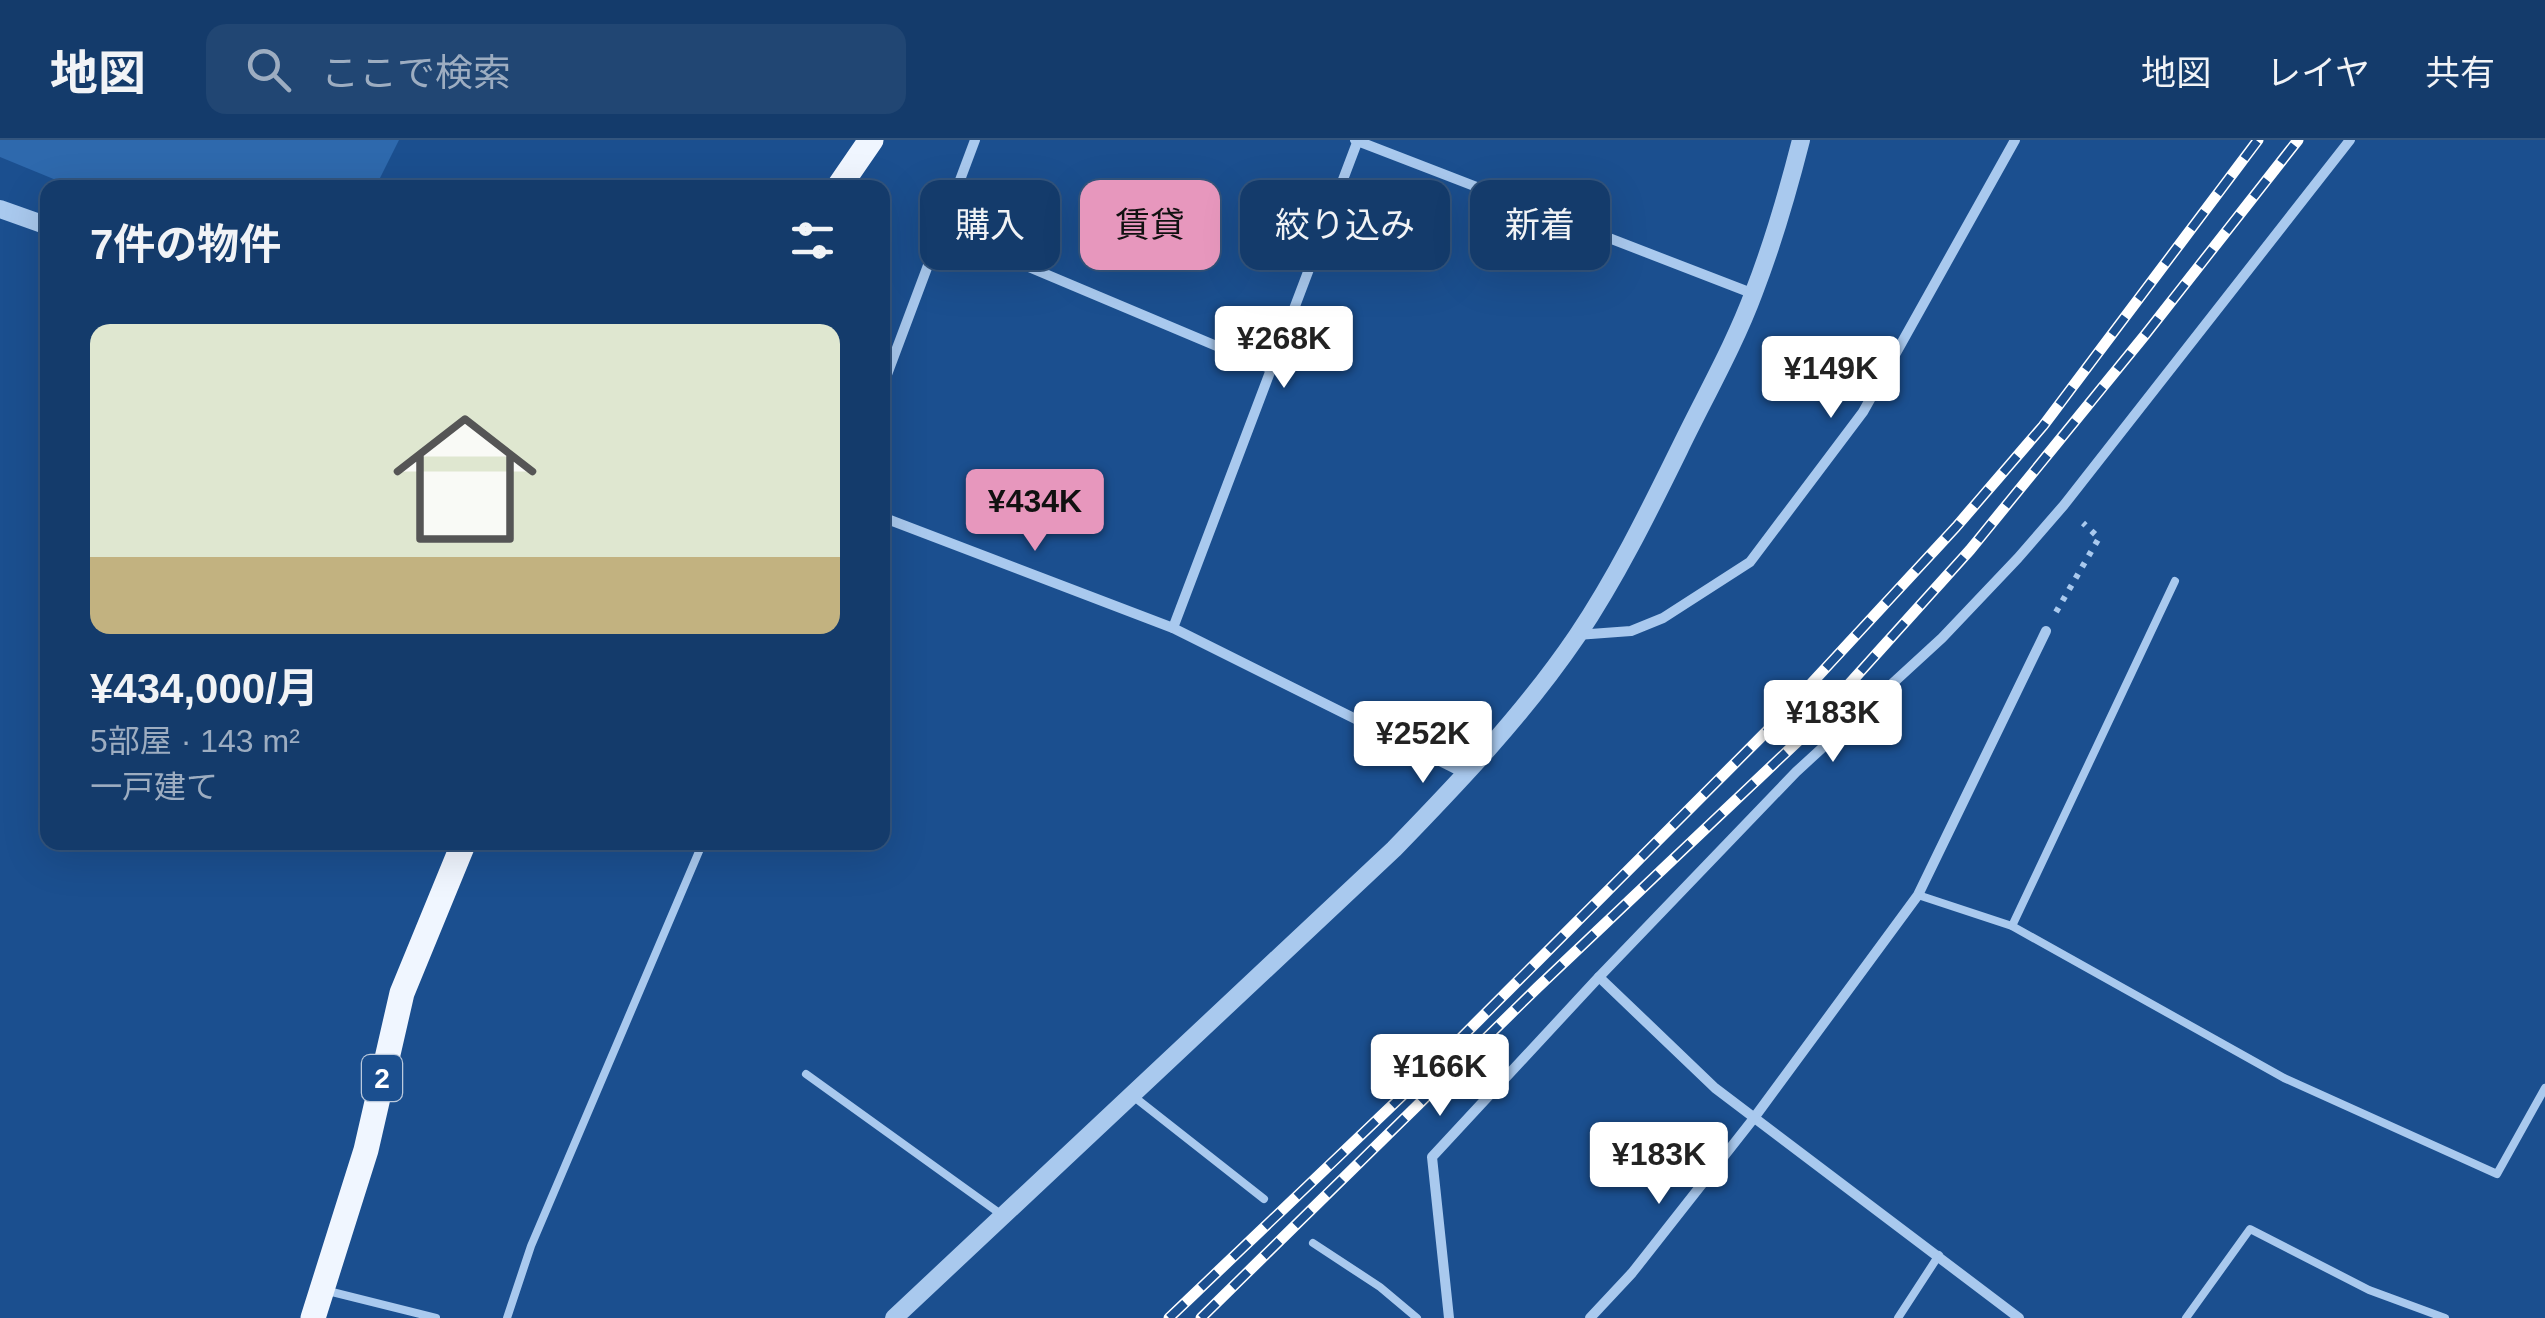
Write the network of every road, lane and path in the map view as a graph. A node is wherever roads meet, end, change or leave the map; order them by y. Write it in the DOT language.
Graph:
graph roads {
  1 [pos="871,140"];
  2 [pos="975,140"];
  3 [pos="1357,140"];
  4 [pos="1801,140"];
  5 [pos="2015,140"];
  6 [pos="2350,140"];
  7 [pos="844,180"];
  8 [pos="960,180"];
  9 [pos="0,209"];
  10 [pos="40,223"];
  11 [pos="926,270"];
  12 [pos="1036,270"];
  13 [pos="1754,294"];
  14 [pos="890,367"];
  15 [pos="1272,369"];
  16 [pos="2064,504"];
  17 [pos="890,520"];
  18 [pos="2175,581"];
  19 [pos="1172,628"];
  20 [pos="2046,630"];
  21 [pos="1577,635"];
  22 [pos="1467,775"];
  23 [pos="461,850"];
  24 [pos="701,850"];
  25 [pos="1918,895"];
  26 [pos="2012,926"];
  27 [pos="1600,977"];
  28 [pos="806,1074"];
  29 [pos="2545,1088"];
  30 [pos="1133,1096"];
  31 [pos="1754,1118"];
  32 [pos="1264,1199"];
  33 [pos="1002,1214"];
  34 [pos="1313,1243"];
  35 [pos="1939,1256"];
  36 [pos="323,1290"];
  37 [pos="313,1318"];
  38 [pos="436,1318"];
  39 [pos="507,1318"];
  40 [pos="894,1318"];
  41 [pos="1417,1318"];
  42 [pos="1449,1318"];
  43 [pos="1590,1318"];
  44 [pos="1898,1318"];
  45 [pos="2019,1318"];
  46 [pos="2186,1318"];
  47 [pos="2445,1318"];
  1 -- 7 [label="main road"];
  2 -- 8 [label="street"];
  3 -- 13 [label="street"];
  3 -- 15 [label="street"];
  4 -- 13 [label="street"];
  5 -- 21 [label="street"];
  6 -- 16 [label="street"];
  9 -- 10 [label="street"];
  11 -- 14 [label="street"];
  12 -- 15 [label="street"];
  13 -- 21 [label="street"];
  15 -- 19 [label="street"];
  16 -- 20 [label="path"];
  16 -- 27 [label="street"];
  17 -- 19 [label="street"];
  18 -- 26 [label="lane"];
  19 -- 22 [label="street"];
  20 -- 25 [label="street"];
  21 -- 22 [label="street"];
  22 -- 30 [label="street"];
  23 -- 36 [label="main road, 2"];
  24 -- 39 [label="lane"];
  25 -- 26 [label="lane"];
  25 -- 31 [label="street"];
  26 -- 29 [label="lane"];
  27 -- 31 [label="street"];
  27 -- 42 [label="street"];
  28 -- 33 [label="lane"];
  30 -- 32 [label="lane"];
  30 -- 33 [label="street"];
  31 -- 35 [label="street"];
  31 -- 43 [label="street"];
  33 -- 40 [label="street"];
  34 -- 41 [label="lane"];
  35 -- 44 [label="lane"];
  35 -- 45 [label="street"];
  36 -- 37 [label="main road, 2"];
  36 -- 38 [label="lane"];
  46 -- 47 [label="lane"];
}
